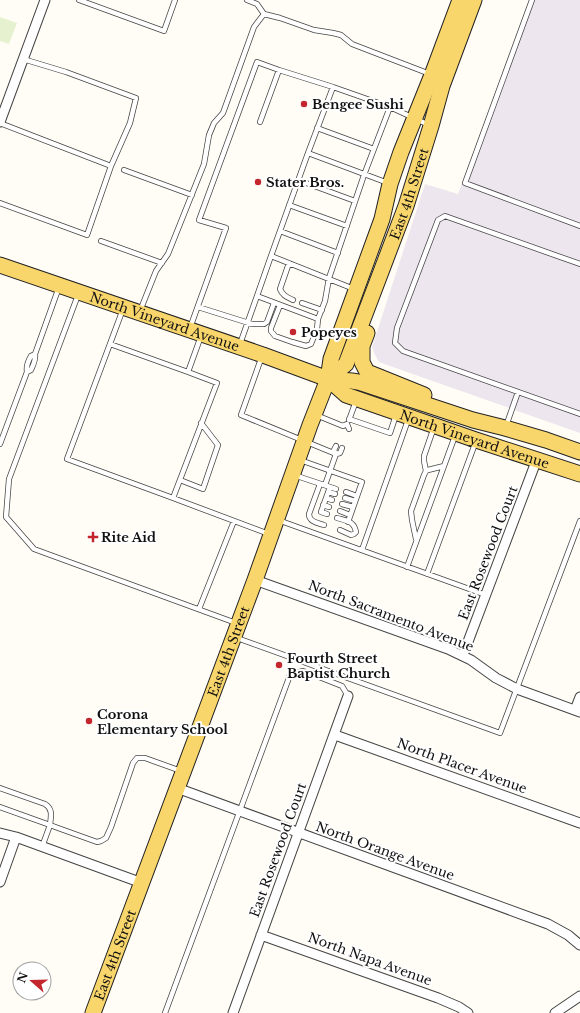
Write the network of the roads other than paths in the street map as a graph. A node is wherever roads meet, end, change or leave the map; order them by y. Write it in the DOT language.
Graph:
graph roads {
  1 [pos="45,0"];
  2 [pos="79,0"];
  3 [pos="175,0"];
  4 [pos="247,0"];
  5 [pos="460,0"];
  6 [pos="474,0"];
  7 [pos="532,0"];
  8 [pos="264,14"];
  9 [pos="24,59"];
  10 [pos="279,70"];
  11 [pos="432,75"];
  12 [pos="333,87"];
  13 [pos="390,107"];
  14 [pos="415,118"];
  15 [pos="0,122"];
  16 [pos="260,122"];
  17 [pos="431,126"];
  18 [pos="317,128"];
  19 [pos="374,149"];
  20 [pos="308,153"];
  21 [pos="111,166"];
  22 [pos="124,170"];
  23 [pos="364,175"];
  24 [pos="298,180"];
  25 [pos="390,184"];
  26 [pos="192,195"];
  27 [pos="355,201"];
  28 [pos="0,202"];
  29 [pos="289,205"];
  30 [pos="402,218"];
  31 [pos="347,226"];
  32 [pos="580,226"];
  33 [pos="280,230"];
  34 [pos="101,241"];
  35 [pos="338,253"];
  36 [pos="271,256"];
  37 [pos="162,263"];
  38 [pos="289,263"];
  39 [pos="580,264"];
  40 [pos="0,265"];
  41 [pos="329,278"];
  42 [pos="60,286"];
  43 [pos="356,290"];
  44 [pos="79,292"];
  45 [pos="257,296"];
  46 [pos="293,300"];
  47 [pos="274,303"];
  48 [pos="302,303"];
  49 [pos="280,305"];
  50 [pos="123,307"];
  51 [pos="198,307"];
  52 [pos="322,310"];
  53 [pos="140,313"];
  54 [pos="318,319"];
  55 [pos="248,322"];
  56 [pos="196,332"];
  57 [pos="110,344"];
  58 [pos="239,347"];
  59 [pos="263,355"];
  60 [pos="188,372"];
  61 [pos="328,379"];
  62 [pos="518,392"];
  63 [pos="357,398"];
  64 [pos="439,409"];
  65 [pos="404,414"];
  66 [pos="580,414"];
  67 [pos="314,415"];
  68 [pos="201,423"];
  69 [pos="346,424"];
  70 [pos="435,425"];
  71 [pos="505,428"];
  72 [pos="349,429"];
  73 [pos="456,432"];
  74 [pos="476,440"];
  75 [pos="546,440"];
  76 [pos="305,441"];
  77 [pos="0,444"];
  78 [pos="336,446"];
  79 [pos="342,448"];
  80 [pos="580,452"];
  81 [pos="336,454"];
  82 [pos="298,459"];
  83 [pos="536,459"];
  84 [pos="444,466"];
  85 [pos="330,471"];
  86 [pos="426,471"];
  87 [pos="293,474"];
  88 [pos="580,474"];
  89 [pos="180,480"];
  90 [pos="326,487"];
  91 [pos="336,489"];
  92 [pos="346,492"];
  93 [pos="334,494"];
  94 [pos="357,496"];
  95 [pos="173,498"];
  96 [pos="326,498"];
  97 [pos="345,498"];
  98 [pos="332,500"];
  99 [pos="355,502"];
  100 [pos="342,504"];
  101 [pos="323,505"];
  102 [pos="329,507"];
  103 [pos="353,507"];
  104 [pos="340,511"];
  105 [pos="327,514"];
  106 [pos="350,515"];
  107 [pos="337,518"];
  108 [pos="276,520"];
  109 [pos="234,521"];
  110 [pos="580,521"];
  111 [pos="348,522"];
  112 [pos="324,525"];
  113 [pos="340,530"];
  114 [pos="271,535"];
  115 [pos="416,539"];
  116 [pos="362,550"];
  117 [pos="406,566"];
  118 [pos="427,574"];
  119 [pos="255,580"];
  120 [pos="486,595"];
  121 [pos="199,609"];
  122 [pos="235,630"];
  123 [pos="463,655"];
  124 [pos="517,689"];
  125 [pos="348,696"];
  126 [pos="580,698"];
  127 [pos="578,711"];
  128 [pos="335,735"];
  129 [pos="183,771"];
  130 [pos="0,788"];
  131 [pos="177,788"];
  132 [pos="0,807"];
  133 [pos="240,811"];
  134 [pos="580,823"];
  135 [pos="50,825"];
  136 [pos="0,832"];
  137 [pos="298,833"];
  138 [pos="16,838"];
  139 [pos="42,847"];
  140 [pos="0,882"];
  141 [pos="142,883"];
  142 [pos="261,934"];
  143 [pos="580,945"];
  144 [pos="580,996"];
  145 [pos="93,1013"];
  146 [pos="165,1013"];
  147 [pos="233,1013"];
  148 [pos="468,1013"];
  149 [pos="555,1013"];
  1 -- 9 [label="street"];
  2 -- 3 [label="lane"];
  4 -- 8 [label="lane"];
  5 -- 11 [label="main road, East 4th Street"];
  6 -- 17 [label="main road, East 4th Street"];
  7 -- 32 [label="lane"];
  8 -- 11 [label="lane"];
  8 -- 26 [label="lane"];
  9 -- 15 [label="street"];
  9 -- 21 [label="lane"];
  10 -- 12 [label="lane"];
  10 -- 16 [label="lane"];
  10 -- 51 [label="lane"];
  11 -- 14 [label="main road, East 4th Street"];
  12 -- 13 [label="lane"];
  12 -- 18 [label="lane"];
  13 -- 14 [label="lane"];
  13 -- 19 [label="lane"];
  14 -- 17 [label="lane"];
  14 -- 25 [label="main road, East 4th Street"];
  15 -- 21 [label="lane"];
  17 -- 30 [label="main road, East 4th Street"];
  18 -- 19 [label="lane"];
  18 -- 20 [label="lane"];
  19 -- 23 [label="lane"];
  20 -- 23 [label="lane"];
  20 -- 24 [label="lane"];
  21 -- 28 [label="lane"];
  22 -- 26 [label="lane"];
  23 -- 25 [label="lane"];
  23 -- 27 [label="lane"];
  24 -- 27 [label="lane"];
  24 -- 29 [label="lane"];
  25 -- 43 [label="main road, East 4th Street"];
  26 -- 37 [label="lane"];
  27 -- 31 [label="lane"];
  29 -- 31 [label="lane"];
  29 -- 33 [label="lane"];
  30 -- 61 [label="main road, East 4th Street"];
  30 -- 64 [label="main road"];
  31 -- 35 [label="lane"];
  33 -- 35 [label="lane"];
  33 -- 36 [label="lane"];
  34 -- 37 [label="lane"];
  35 -- 41 [label="lane"];
  36 -- 38 [label="lane"];
  36 -- 45 [label="lane"];
  37 -- 53 [label="lane"];
  38 -- 41 [label="lane"];
  38 -- 46 [label="lane"];
  39 -- 62 [label="lane"];
  40 -- 42 [label="main road, North Vineyard Avenue"];
  41 -- 43 [label="lane"];
  41 -- 52 [label="lane"];
  42 -- 44 [label="main road, North Vineyard Avenue"];
  42 -- 77 [label="lane"];
  43 -- 61 [label="main road, East 4th Street"];
  44 -- 50 [label="main road, North Vineyard Avenue"];
  44 -- 121 [label="lane"];
  45 -- 47 [label="lane"];
  45 -- 55 [label="lane"];
  47 -- 49 [label="lane"];
  47 -- 55 [label="lane"];
  48 -- 52 [label="lane"];
  49 -- 54 [label="lane"];
  49 -- 54 [label="lane"];
  50 -- 53 [label="main road, North Vineyard Avenue"];
  50 -- 57 [label="lane"];
  51 -- 55 [label="lane"];
  51 -- 56 [label="lane"];
  52 -- 54 [label="lane"];
  53 -- 56 [label="main road, North Vineyard Avenue"];
  55 -- 58 [label="lane"];
  56 -- 58 [label="main road, North Vineyard Avenue"];
  56 -- 60 [label="lane"];
  57 -- 60 [label="lane"];
  57 -- 95 [label="lane"];
  58 -- 59 [label="main road, North Vineyard Avenue"];
  59 -- 61 [label="main road, North Vineyard Avenue"];
  59 -- 76 [label="lane"];
  60 -- 68 [label="lane"];
  61 -- 63 [label="main road, North Vineyard Avenue"];
  61 -- 64 [label="main road, North Vineyard Avenue"];
  61 -- 67 [label="main road, East 4th Street"];
  62 -- 66 [label="lane"];
  62 -- 71 [label="lane"];
  63 -- 65 [label="main road, North Vineyard Avenue"];
  63 -- 69 [label="lane"];
  64 -- 71 [label="main road, North Vineyard Avenue"];
  65 -- 69 [label="lane"];
  65 -- 70 [label="main road, North Vineyard Avenue"];
  65 -- 116 [label="lane"];
  67 -- 69 [label="lane"];
  67 -- 76 [label="main road, East 4th Street"];
  68 -- 89 [label="lane"];
  68 -- 89 [label="lane"];
  69 -- 72 [label="lane"];
  70 -- 73 [label="main road, North Vineyard Avenue"];
  70 -- 86 [label="lane"];
  71 -- 75 [label="main road, North Vineyard Avenue"];
  73 -- 74 [label="main road, North Vineyard Avenue"];
  73 -- 75 [label="main road"];
  73 -- 84 [label="lane"];
  74 -- 83 [label="main road, North Vineyard Avenue"];
  74 -- 118 [label="lane"];
  75 -- 80 [label="main road, North Vineyard Avenue"];
  76 -- 81 [label="lane"];
  76 -- 82 [label="main road, East 4th Street"];
  78 -- 81 [label="lane"];
  79 -- 81 [label="lane"];
  81 -- 85 [label="lane"];
  82 -- 85 [label="lane"];
  82 -- 87 [label="main road, East 4th Street"];
  83 -- 88 [label="main road, North Vineyard Avenue"];
  83 -- 120 [label="street, East Rosewood Court"];
  84 -- 86 [label="lane"];
  84 -- 115 [label="lane"];
  85 -- 90 [label="lane"];
  85 -- 94 [label="lane"];
  86 -- 115 [label="lane"];
  87 -- 90 [label="lane"];
  87 -- 108 [label="main road, East 4th Street"];
  89 -- 95 [label="lane"];
  90 -- 91 [label="lane"];
  90 -- 93 [label="lane"];
  90 -- 96 [label="lane"];
  90 -- 112 [label="lane"];
  92 -- 94 [label="lane"];
  94 -- 99 [label="lane"];
  95 -- 109 [label="lane"];
  96 -- 98 [label="lane"];
  96 -- 101 [label="lane"];
  97 -- 99 [label="lane"];
  99 -- 103 [label="lane"];
  100 -- 103 [label="lane"];
  101 -- 102 [label="lane"];
  101 -- 105 [label="lane"];
  103 -- 106 [label="lane"];
  104 -- 106 [label="lane"];
  106 -- 111 [label="lane"];
  107 -- 111 [label="lane"];
  108 -- 114 [label="main road, East 4th Street"];
  108 -- 116 [label="lane"];
  109 -- 114 [label="lane"];
  109 -- 121 [label="lane"];
  110 -- 124 [label="lane"];
  111 -- 113 [label="lane"];
  114 -- 119 [label="main road, East 4th Street"];
  115 -- 117 [label="lane"];
  116 -- 117 [label="lane"];
  117 -- 118 [label="lane"];
  118 -- 120 [label="lane"];
  119 -- 122 [label="main road, East 4th Street"];
  119 -- 123 [label="street, North Sacramento Avenue"];
  120 -- 123 [label="street, East Rosewood Court"];
  121 -- 122 [label="lane"];
  122 -- 124 [label="lane"];
  122 -- 129 [label="main road, East 4th Street"];
  123 -- 124 [label="street, North Sacramento Avenue"];
  124 -- 127 [label="street, North Sacramento Avenue"];
  125 -- 128 [label="street, East Rosewood Court"];
  125 -- 133 [label="lane"];
  126 -- 127 [label="street"];
  128 -- 134 [label="street, North Placer Avenue"];
  128 -- 137 [label="street, East Rosewood Court"];
  129 -- 131 [label="main road, East 4th Street"];
  129 -- 135 [label="lane"];
  130 -- 135 [label="lane"];
  131 -- 133 [label="street, North Orange Avenue"];
  131 -- 141 [label="main road, East 4th Street"];
  132 -- 135 [label="lane"];
  133 -- 137 [label="street, North Orange Avenue"];
  133 -- 146 [label="lane"];
  135 -- 139 [label="lane"];
  136 -- 138 [label="street"];
  137 -- 142 [label="street, East Rosewood Court"];
  137 -- 143 [label="street, North Orange Avenue"];
  138 -- 139 [label="street"];
  138 -- 140 [label="street"];
  139 -- 141 [label="street"];
  141 -- 145 [label="main road, East 4th Street"];
  142 -- 147 [label="street, East Rosewood Court"];
  142 -- 148 [label="street, North Napa Avenue"];
  144 -- 149 [label="street"];
}
